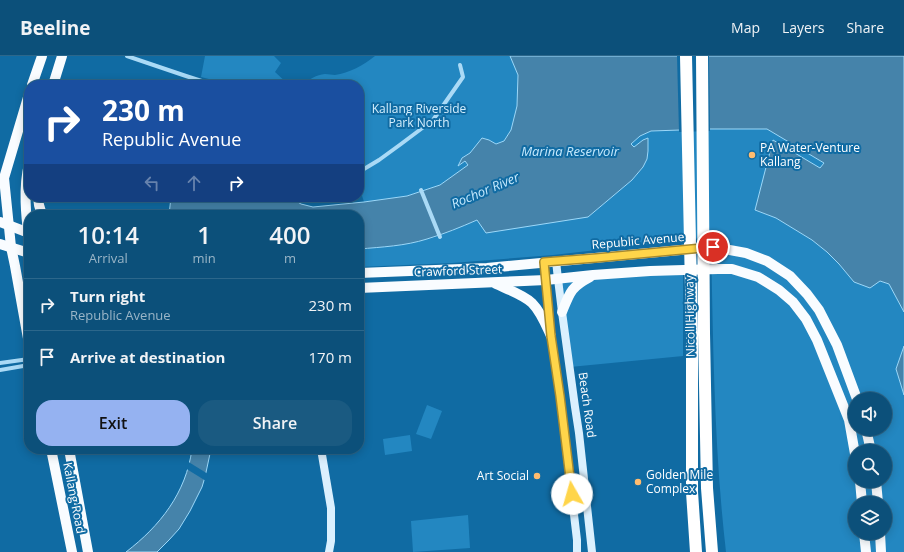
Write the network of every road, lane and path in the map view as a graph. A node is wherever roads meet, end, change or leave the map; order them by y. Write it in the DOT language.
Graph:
graph roads {
  1 [pos="42,56"];
  2 [pos="62,56"];
  3 [pos="127,56"];
  4 [pos="686,56"];
  5 [pos="702,56"];
  6 [pos="460,65"];
  7 [pos="34,80"];
  8 [pos="55,80"];
  9 [pos="199,80"];
  10 [pos="24,110"];
  11 [pos="364,169"];
  12 [pos="2,180"];
  13 [pos="421,190"];
  14 [pos="4,224"];
  15 [pos="24,234"];
  16 [pos="440,237"];
  17 [pos="0,244"];
  18 [pos="11,247"];
  19 [pos="24,251"];
  20 [pos="556,261"];
  21 [pos="544,262"];
  22 [pos="364,273"];
  23 [pos="593,275"];
  24 [pos="558,279"];
  25 [pos="546,280"];
  26 [pos="490,282"];
  27 [pos="364,288"];
  28 [pos="562,312"];
  29 [pos="24,314"];
  30 [pos="564,324"];
  31 [pos="551,332"];
  32 [pos="24,359"];
  33 [pos="0,363"];
  34 [pos="24,366"];
  35 [pos="0,370"];
  36 [pos="854,392"];
  37 [pos="853,444"];
  38 [pos="52,454"];
  39 [pos="70,454"];
  40 [pos="322,454"];
  41 [pos="865,540"];
  42 [pos="880,540"];
  43 [pos="72,552"];
  44 [pos="88,552"];
  45 [pos="329,552"];
  46 [pos="577,552"];
  47 [pos="592,552"];
  48 [pos="696,552"];
  49 [pos="712,552"];
  50 [pos="866,552"];
  51 [pos="881,552"];
  1 -- 7 [label="main road"];
  2 -- 8 [label="main road"];
  3 -- 9 [label="street"];
  4 -- 48 [label="highway, Nicoll Highway, bridge"];
  5 -- 49 [label="highway, Nicoll Highway, bridge"];
  6 -- 11 [label="street"];
  10 -- 12 [label="main road"];
  12 -- 14 [label="main road"];
  13 -- 16 [label="street"];
  14 -- 15 [label="main road"];
  14 -- 18 [label="main road"];
  17 -- 18 [label="main road"];
  18 -- 19 [label="main road"];
  18 -- 29 [label="main road"];
  20 -- 21 [label="main road, Crawford Street"];
  20 -- 24 [label="main road, Beach Road"];
  20 -- 36 [label="main road, Republic Avenue"];
  21 -- 22 [label="main road, Crawford Street"];
  21 -- 25 [label="main road"];
  23 -- 24 [label="main road"];
  23 -- 28 [label="main road"];
  23 -- 37 [label="main road"];
  24 -- 25 [label="main road, Crawford Street"];
  24 -- 28 [label="main road, Beach Road"];
  25 -- 26 [label="main road, Crawford Street"];
  25 -- 31 [label="main road"];
  26 -- 27 [label="main road, Crawford Street"];
  26 -- 31 [label="main road"];
  28 -- 30 [label="main road, Beach Road"];
  30 -- 31 [label="main road"];
  30 -- 47 [label="main road, Beach Road"];
  31 -- 46 [label="main road"];
  32 -- 33 [label="street"];
  34 -- 35 [label="street"];
  38 -- 43 [label="main road, Kallang Road"];
  39 -- 44 [label="main road, Kallang Road"];
  40 -- 45 [label="main road"];
  41 -- 50 [label="main road"];
  42 -- 51 [label="main road"];
}
